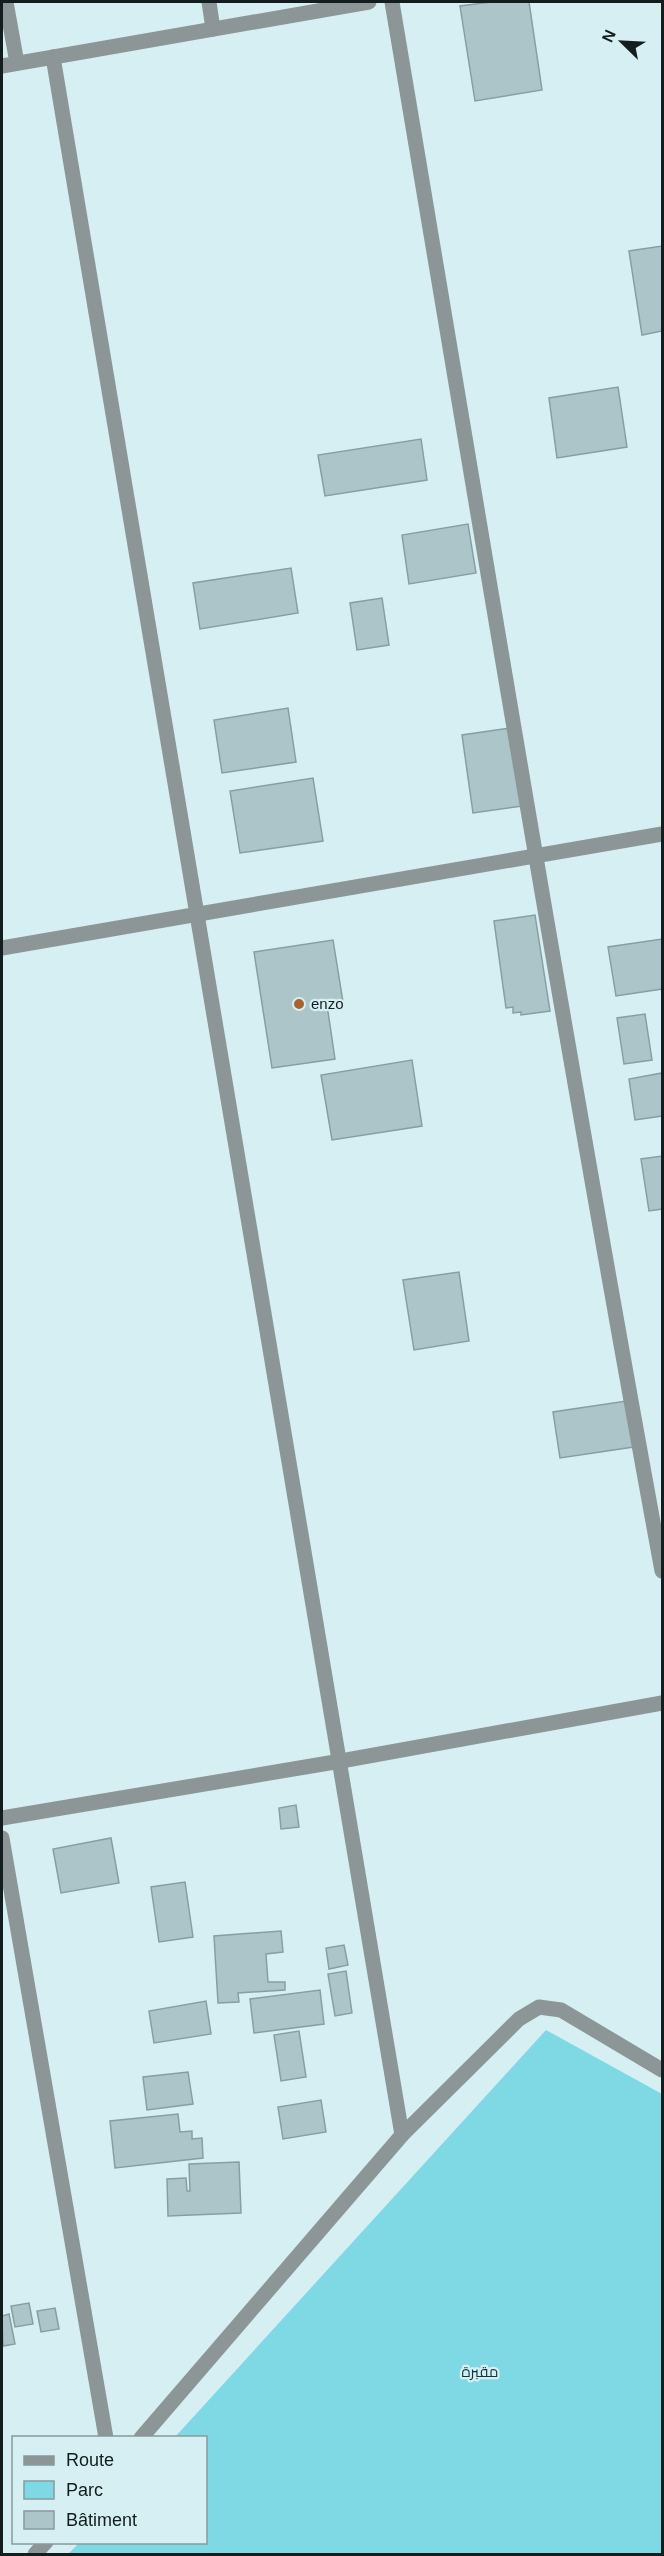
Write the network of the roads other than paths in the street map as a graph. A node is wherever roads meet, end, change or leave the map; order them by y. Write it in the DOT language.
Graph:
graph roads {
  1 [pos="6,2"];
  2 [pos="209,2"];
  3 [pos="369,2"];
  4 [pos="392,2"];
  5 [pos="213,29"];
  6 [pos="53,57"];
  7 [pos="17,63"];
  8 [pos="2,66"];
  9 [pos="663,834"];
  10 [pos="536,856"];
  11 [pos="198,914"];
  12 [pos="2,948"];
  13 [pos="663,1571"];
  14 [pos="663,1703"];
  15 [pos="341,1761"];
  16 [pos="2,1818"];
  17 [pos="2,1838"];
  18 [pos="663,2070"];
  19 [pos="402,2135"];
  20 [pos="106,2436"];
  21 [pos="143,2436"];
  1 -- 7 [label="street"];
  2 -- 5 [label="street"];
  3 -- 5 [label="street"];
  4 -- 10 [label="street"];
  5 -- 6 [label="street"];
  6 -- 7 [label="street"];
  6 -- 11 [label="street"];
  7 -- 8 [label="street"];
  9 -- 10 [label="street"];
  10 -- 11 [label="street"];
  10 -- 13 [label="street"];
  11 -- 12 [label="street"];
  11 -- 15 [label="street"];
  14 -- 15 [label="street"];
  15 -- 16 [label="street"];
  15 -- 19 [label="street"];
  17 -- 20 [label="street"];
  18 -- 19 [label="street"];
  19 -- 21 [label="street"];
}
